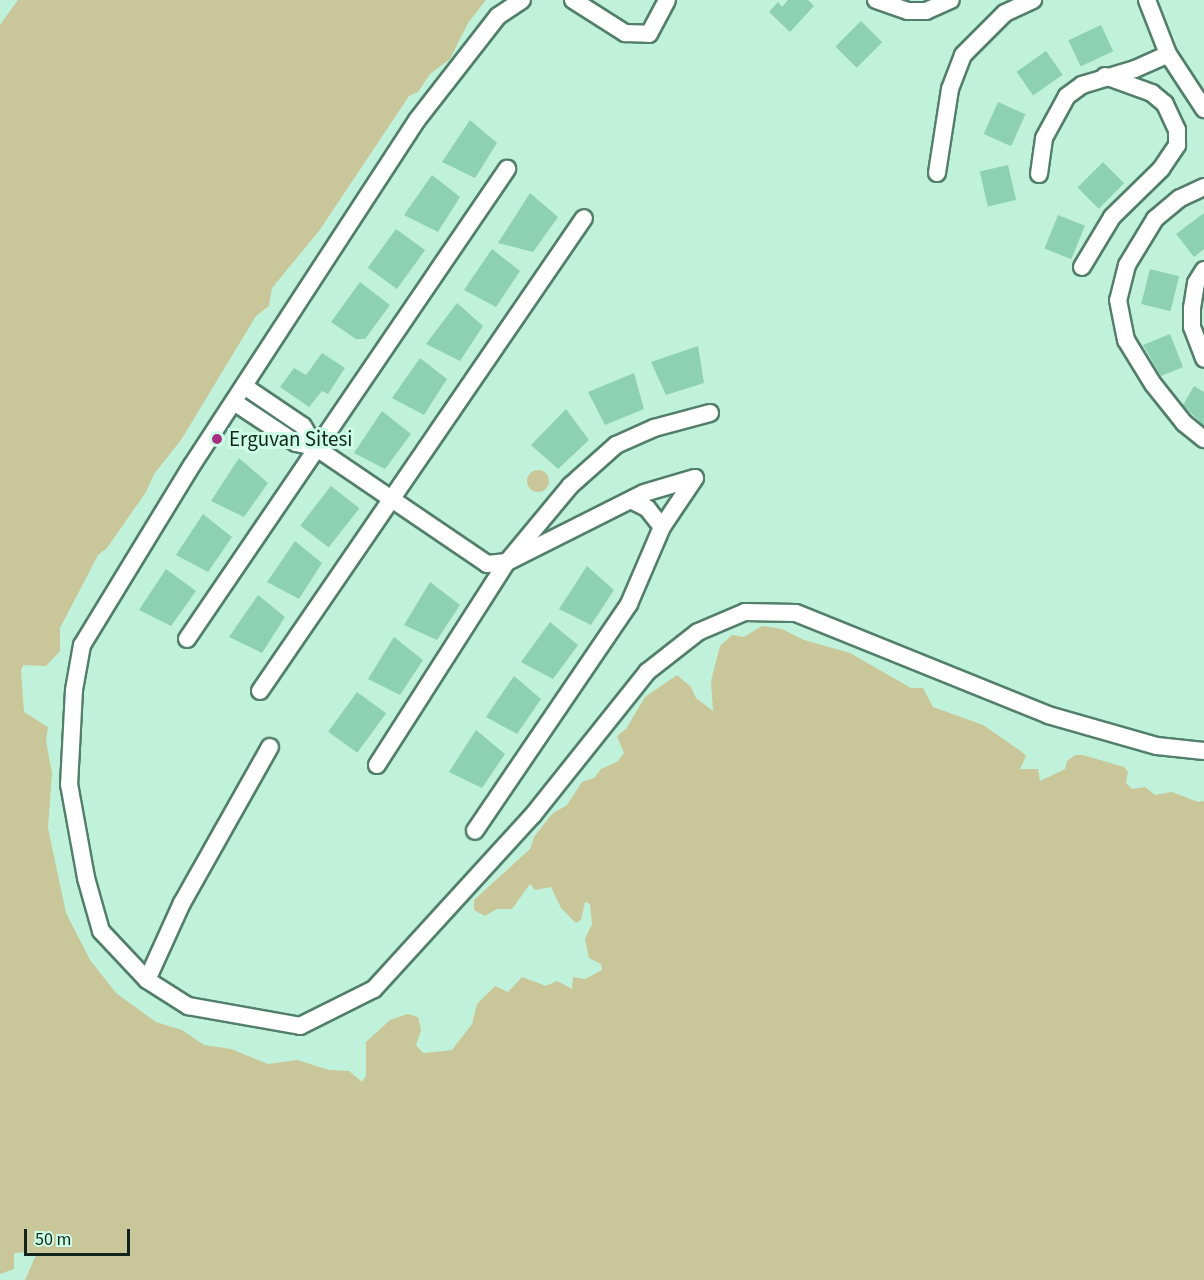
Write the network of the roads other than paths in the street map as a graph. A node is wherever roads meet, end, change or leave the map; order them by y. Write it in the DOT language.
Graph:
graph roads {
  1 [pos="522,0"];
  2 [pos="573,0"];
  3 [pos="667,0"];
  4 [pos="876,0"];
  5 [pos="951,0"];
  6 [pos="1034,0"];
  7 [pos="1147,0"];
  8 [pos="1168,54"];
  9 [pos="1105,76"];
  10 [pos="1204,109"];
  11 [pos="507,169"];
  12 [pos="937,172"];
  13 [pos="1039,174"];
  14 [pos="1204,187"];
  15 [pos="584,218"];
  16 [pos="1083,267"];
  17 [pos="1204,270"];
  18 [pos="1204,359"];
  19 [pos="244,386"];
  20 [pos="234,402"];
  21 [pos="710,413"];
  22 [pos="1204,439"];
  23 [pos="315,447"];
  24 [pos="392,497"];
  25 [pos="633,501"];
  26 [pos="662,527"];
  27 [pos="507,562"];
  28 [pos="187,639"];
  29 [pos="260,692"];
  30 [pos="270,747"];
  31 [pos="1204,751"];
  32 [pos="377,765"];
  33 [pos="475,831"];
  34 [pos="147,980"];
  1 -- 19 [label="street"];
  2 -- 3 [label="street"];
  4 -- 5 [label="street"];
  6 -- 12 [label="street"];
  7 -- 8 [label="street"];
  8 -- 9 [label="street"];
  8 -- 10 [label="street"];
  9 -- 13 [label="street"];
  9 -- 16 [label="street"];
  11 -- 23 [label="street"];
  14 -- 22 [label="street"];
  15 -- 24 [label="street"];
  17 -- 18 [label="street"];
  19 -- 20 [label="street"];
  19 -- 23 [label="street"];
  20 -- 23 [label="street"];
  20 -- 34 [label="street"];
  21 -- 27 [label="street"];
  23 -- 24 [label="street"];
  23 -- 28 [label="street"];
  24 -- 27 [label="street"];
  24 -- 29 [label="street"];
  25 -- 26 [label="street"];
  25 -- 26 [label="street"];
  25 -- 27 [label="street"];
  26 -- 33 [label="street"];
  27 -- 32 [label="street"];
  30 -- 34 [label="street"];
  31 -- 34 [label="street"];
}
